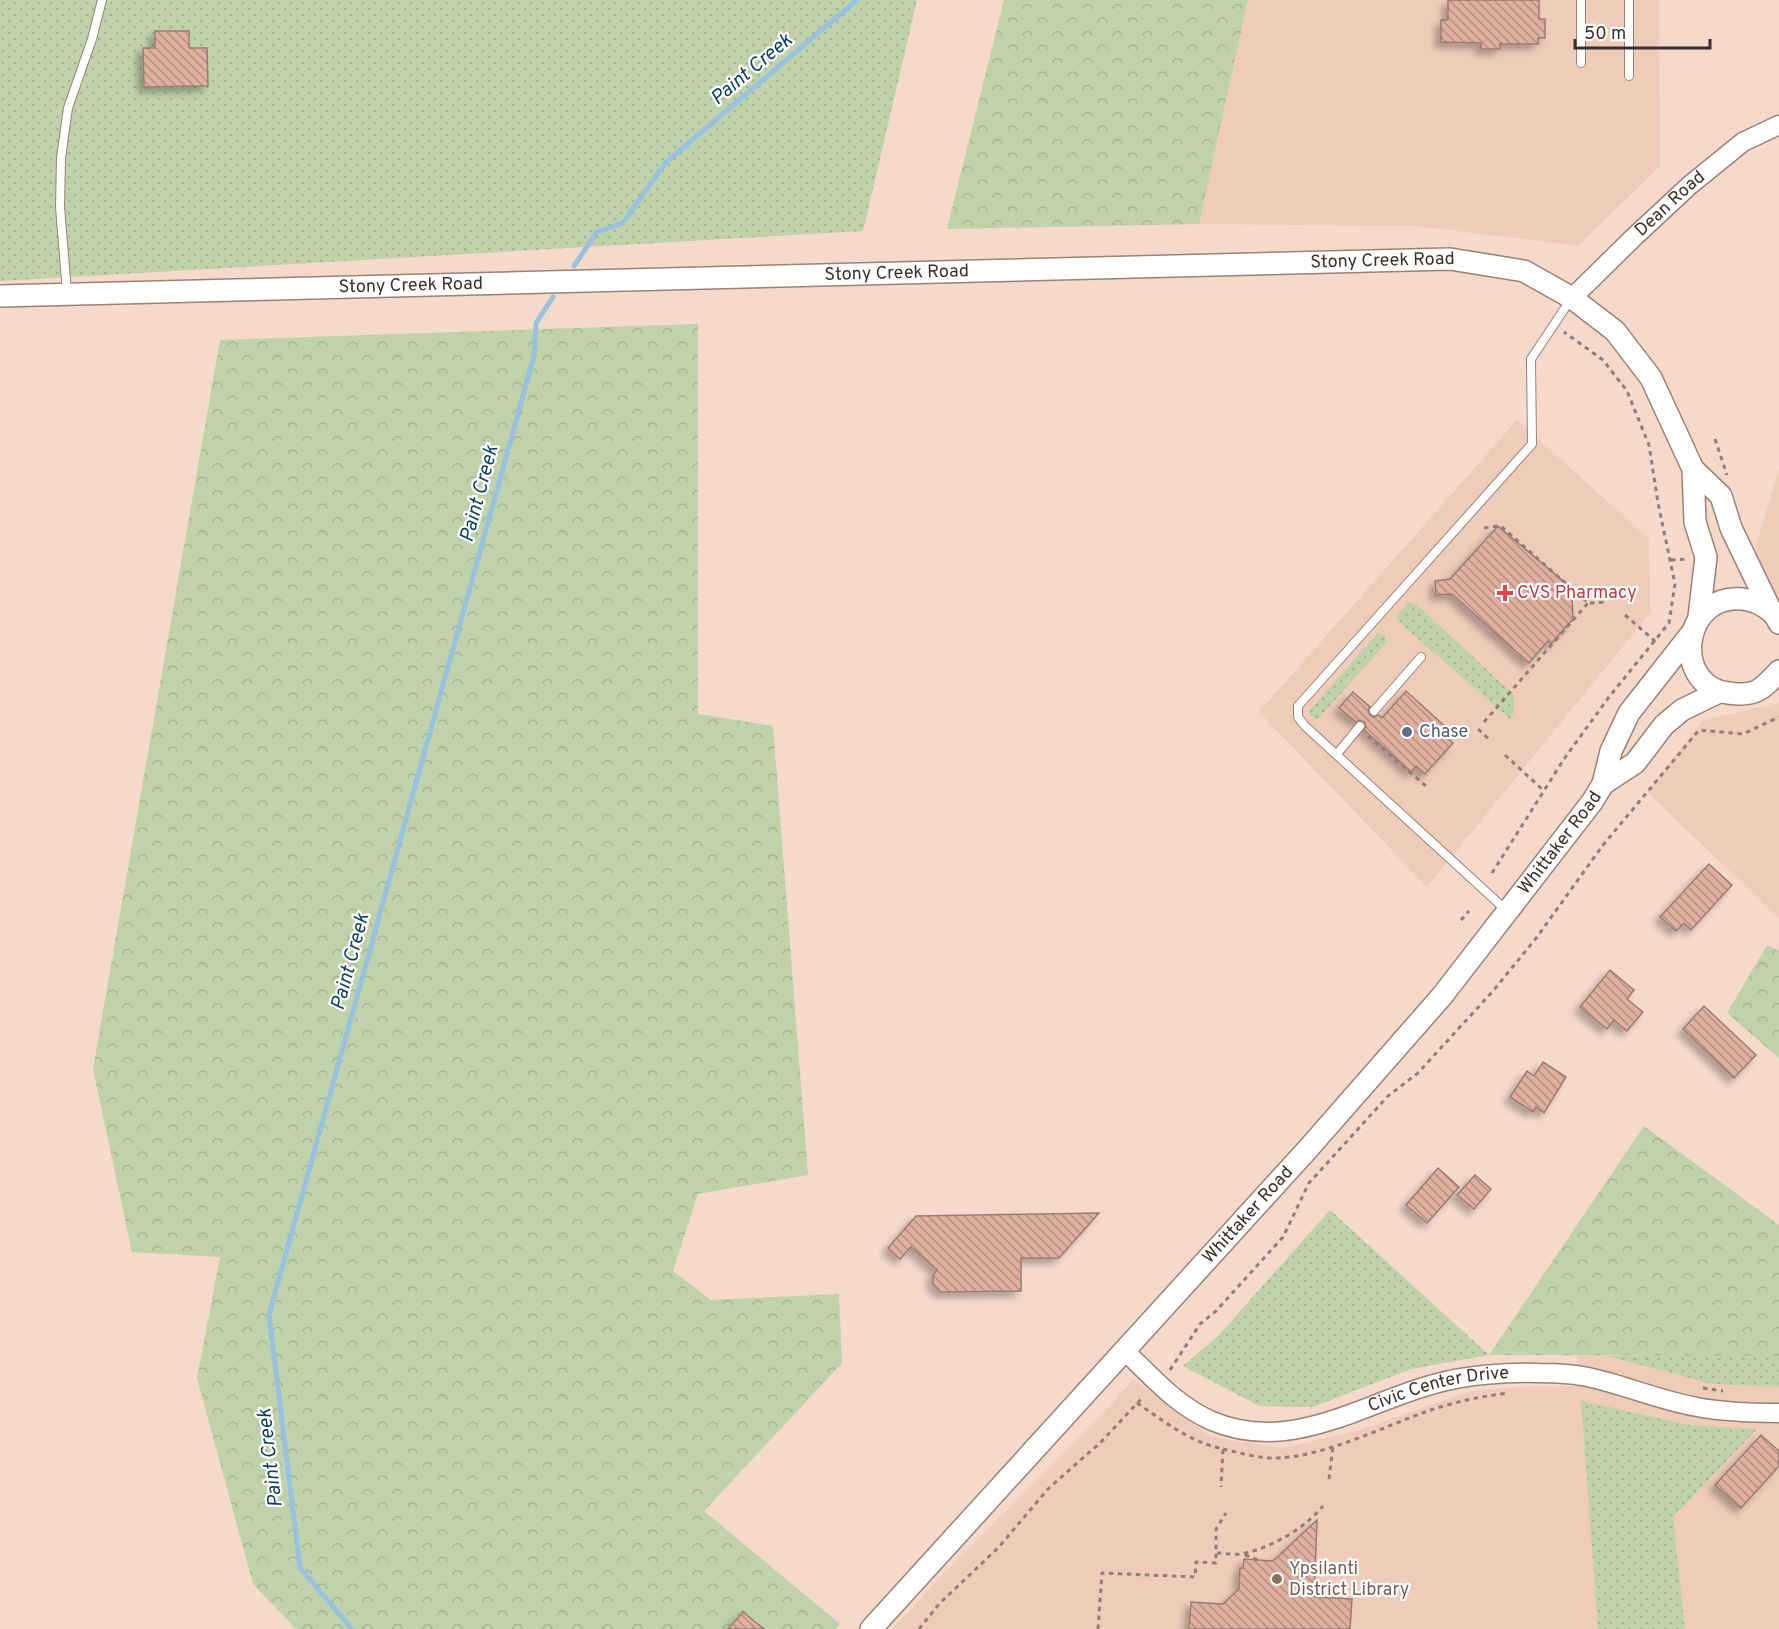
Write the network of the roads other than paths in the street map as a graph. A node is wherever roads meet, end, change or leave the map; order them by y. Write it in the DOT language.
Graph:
graph roads {
  1 [pos="102,0"];
  2 [pos="1581,0"];
  3 [pos="1629,0"];
  4 [pos="1581,63"];
  5 [pos="1629,76"];
  6 [pos="1779,125"];
  7 [pos="67,294"];
  8 [pos="0,296"];
  9 [pos="1572,298"];
  10 [pos="1693,469"];
  11 [pos="1777,618"];
  12 [pos="1695,625"];
  13 [pos="1420,657"];
  14 [pos="1779,671"];
  15 [pos="1771,687"];
  16 [pos="1719,692"];
  17 [pos="1374,711"];
  18 [pos="1360,726"];
  19 [pos="1337,754"];
  20 [pos="1603,784"];
  21 [pos="1508,911"];
  22 [pos="1124,1350"];
  23 [pos="1779,1413"];
  24 [pos="871,1629"];
  1 -- 7 [label="lane"];
  2 -- 4 [label="lane"];
  3 -- 5 [label="lane"];
  6 -- 9 [label="street, Dean Road"];
  7 -- 8 [label="main road, Stony Creek Road"];
  7 -- 9 [label="main road, Stony Creek Road"];
  9 -- 10 [label="main road, Stony Creek Road"];
  9 -- 19 [label="lane"];
  10 -- 11 [label="main road, Stony Creek Road"];
  10 -- 12 [label="main road, Stony Creek Road"];
  11 -- 12 [label="main road"];
  12 -- 16 [label="main road, Stony Creek Road"];
  12 -- 20 [label="main road, Whittaker Road"];
  13 -- 17 [label="lane"];
  14 -- 15 [label="main road"];
  15 -- 16 [label="main road"];
  16 -- 20 [label="main road, Whittaker Road"];
  18 -- 19 [label="lane"];
  19 -- 21 [label="lane"];
  20 -- 21 [label="main road, Whittaker Road"];
  21 -- 22 [label="main road, Whittaker Road"];
  22 -- 23 [label="street, Civic Center Drive"];
  22 -- 24 [label="main road, Whittaker Road"];
}
